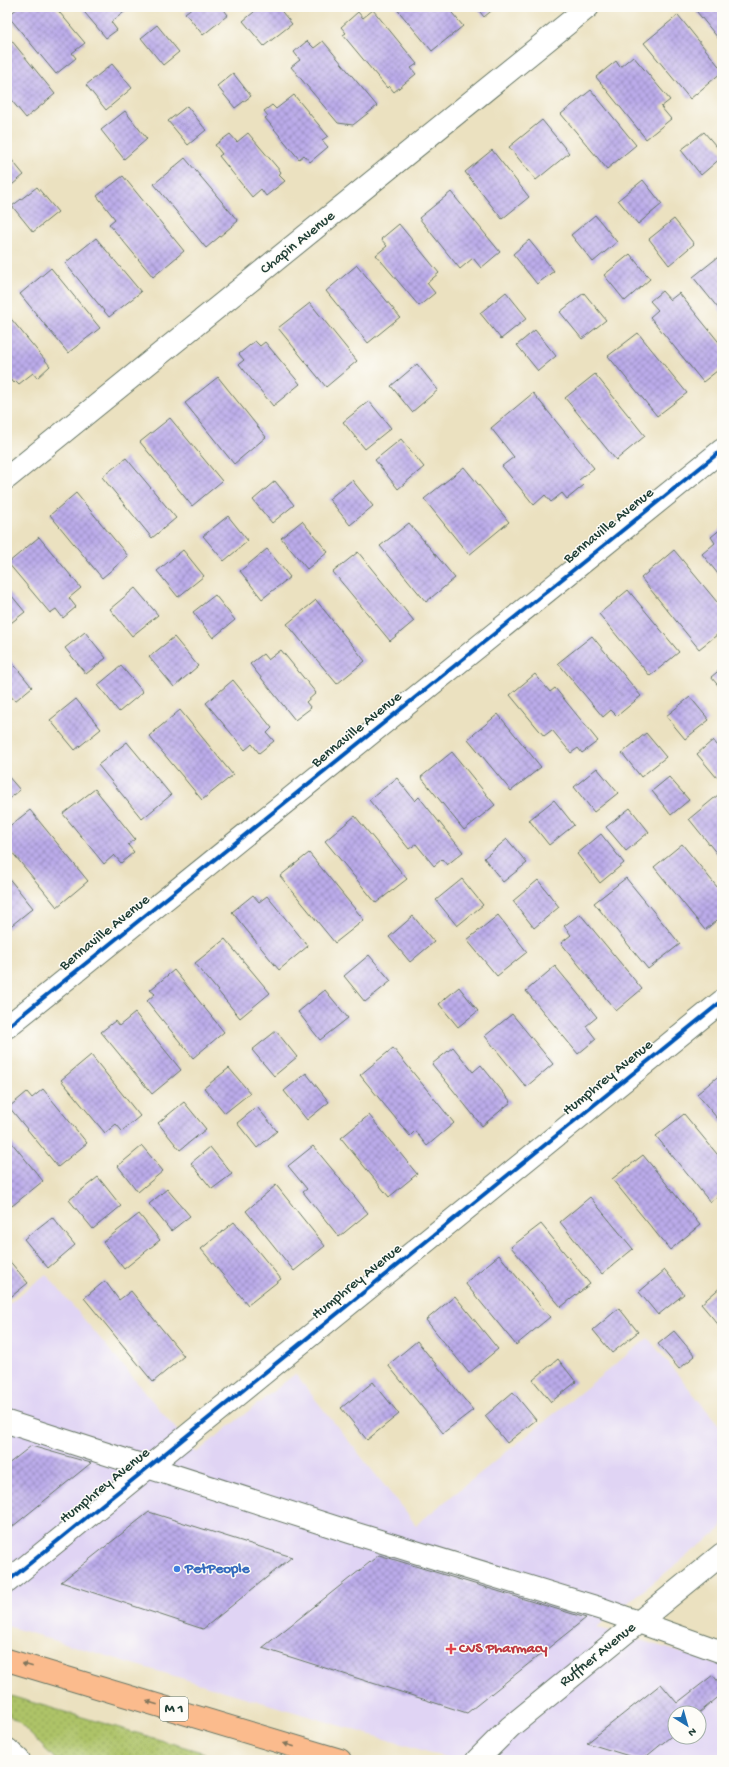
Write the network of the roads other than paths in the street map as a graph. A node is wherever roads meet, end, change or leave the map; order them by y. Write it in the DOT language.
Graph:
graph roads {
  1 [pos="588,7"];
  2 [pos="722,450"];
  3 [pos="7,478"];
  4 [pos="722,1001"];
  5 [pos="7,1028"];
  6 [pos="7,1422"];
  7 [pos="148,1466"];
  8 [pos="722,1554"];
  9 [pos="7,1582"];
  10 [pos="638,1623"];
  11 [pos="722,1652"];
  12 [pos="7,1660"];
  13 [pos="7,1749"];
  14 [pos="20,1760"];
  15 [pos="340,1760"];
  16 [pos="476,1760"];
  1 -- 3 [label="street, Chapin Avenue"];
  2 -- 5 [label="street, Bennaville Avenue"];
  4 -- 7 [label="street, Humphrey Avenue"];
  6 -- 7 [label="street"];
  7 -- 9 [label="street, Humphrey Avenue"];
  7 -- 10 [label="street"];
  8 -- 10 [label="street, Ruffner Avenue"];
  10 -- 11 [label="street"];
  10 -- 16 [label="street, Ruffner Avenue"];
  15 -- 12 [label="main road, M 1, one-way"];
  13 -- 14 [label="street"];
}
